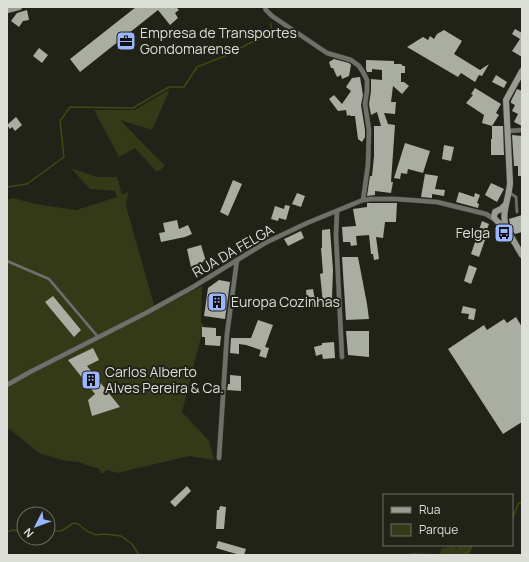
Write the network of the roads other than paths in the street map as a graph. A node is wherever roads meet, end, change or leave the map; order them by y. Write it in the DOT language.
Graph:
graph roads {
  1 [pos="18,7"];
  2 [pos="265,7"];
  3 [pos="7,10"];
  4 [pos="522,71"];
  5 [pos="522,130"];
  6 [pos="508,131"];
  7 [pos="510,192"];
  8 [pos="363,200"];
  9 [pos="337,211"];
  10 [pos="517,212"];
  11 [pos="499,216"];
  12 [pos="522,255"];
  13 [pos="237,260"];
  14 [pos="7,261"];
  15 [pos="98,337"];
  16 [pos="342,357"];
  17 [pos="7,384"];
  18 [pos="219,458"];
  1 -- 3 [label="street"];
  2 -- 8 [label="street"];
  4 -- 6 [label="street"];
  5 -- 6 [label="street"];
  6 -- 7 [label="street"];
  7 -- 10 [label="lane"];
  7 -- 11 [label="street"];
  8 -- 9 [label="street, RUA DA FELGA"];
  8 -- 11 [label="street, RUA DA FELGA"];
  9 -- 13 [label="street, RUA DA FELGA"];
  9 -- 16 [label="street"];
  11 -- 12 [label="street"];
  13 -- 15 [label="street, RUA DA FELGA"];
  13 -- 18 [label="street"];
  14 -- 15 [label="lane"];
  15 -- 17 [label="street, RUA DA FELGA"];
}
